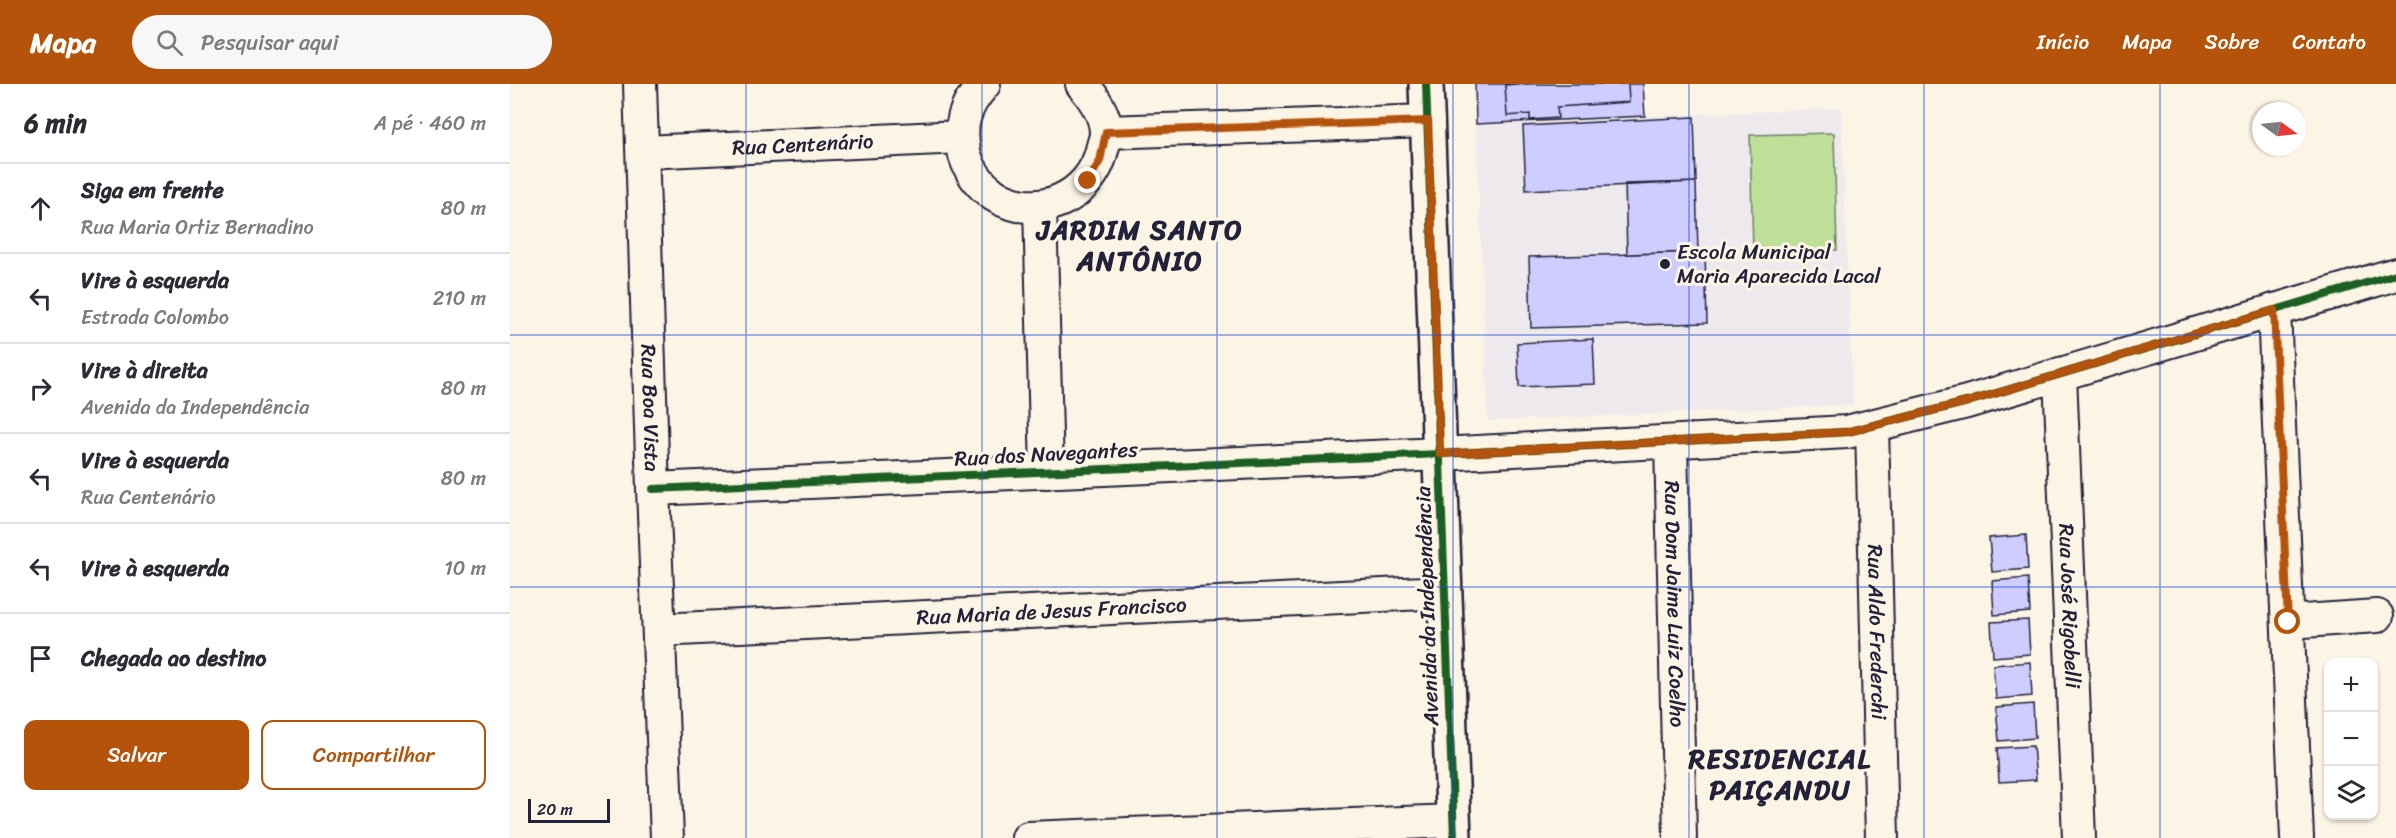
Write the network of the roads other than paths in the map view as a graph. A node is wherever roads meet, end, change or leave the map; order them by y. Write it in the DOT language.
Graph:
graph roads {
  1 [pos="640,84"];
  2 [pos="984,84"];
  3 [pos="1082,84"];
  4 [pos="1426,84"];
  5 [pos="1428,121"];
  6 [pos="1106,132"];
  7 [pos="961,137"];
  8 [pos="644,152"];
  9 [pos="1040,207"];
  10 [pos="2396,274"];
  11 [pos="2274,310"];
  12 [pos="2060,374"];
  13 [pos="1872,426"];
  14 [pos="1671,442"];
  15 [pos="1440,454"];
  16 [pos="1047,472"];
  17 [pos="653,489"];
  18 [pos="1445,592"];
  19 [pos="2377,616"];
  20 [pos="2288,622"];
  21 [pos="659,630"];
  22 [pos="1453,829"];
  23 [pos="667,838"];
  24 [pos="1028,838"];
  25 [pos="1680,838"];
  26 [pos="1882,838"];
  27 [pos="2079,838"];
  28 [pos="2297,838"];
  1 -- 8 [label="street, Rua Boa Vista"];
  2 -- 7 [label="street"];
  3 -- 6 [label="street"];
  4 -- 5 [label="street, Avenida da Independência"];
  5 -- 6 [label="street"];
  5 -- 15 [label="street, Avenida da Independência"];
  6 -- 9 [label="street"];
  7 -- 8 [label="street, Rua Centenário"];
  7 -- 9 [label="street"];
  8 -- 17 [label="street, Rua Boa Vista"];
  9 -- 16 [label="street"];
  10 -- 11 [label="street, Rua dos Navegantes"];
  11 -- 12 [label="street, Rua dos Navegantes"];
  11 -- 20 [label="street"];
  12 -- 13 [label="street, Rua dos Navegantes"];
  12 -- 27 [label="street, Rua José Rigobelli"];
  13 -- 14 [label="street, Rua dos Navegantes"];
  13 -- 26 [label="street, Rua Aldo Frederchi"];
  14 -- 15 [label="street, Rua dos Navegantes"];
  14 -- 25 [label="street, Rua Dom Jaime Luiz Coelho"];
  15 -- 16 [label="street, Rua dos Navegantes"];
  15 -- 18 [label="street, Avenida da Independência"];
  16 -- 17 [label="street, Rua dos Navegantes"];
  17 -- 21 [label="street, Rua Boa Vista"];
  18 -- 21 [label="street, Rua Maria de Jesus Francisco"];
  18 -- 22 [label="street, Avenida da Independência"];
  19 -- 20 [label="street"];
  20 -- 28 [label="street"];
  21 -- 23 [label="street, Rua Boa Vista"];
  22 -- 24 [label="street"];
}
